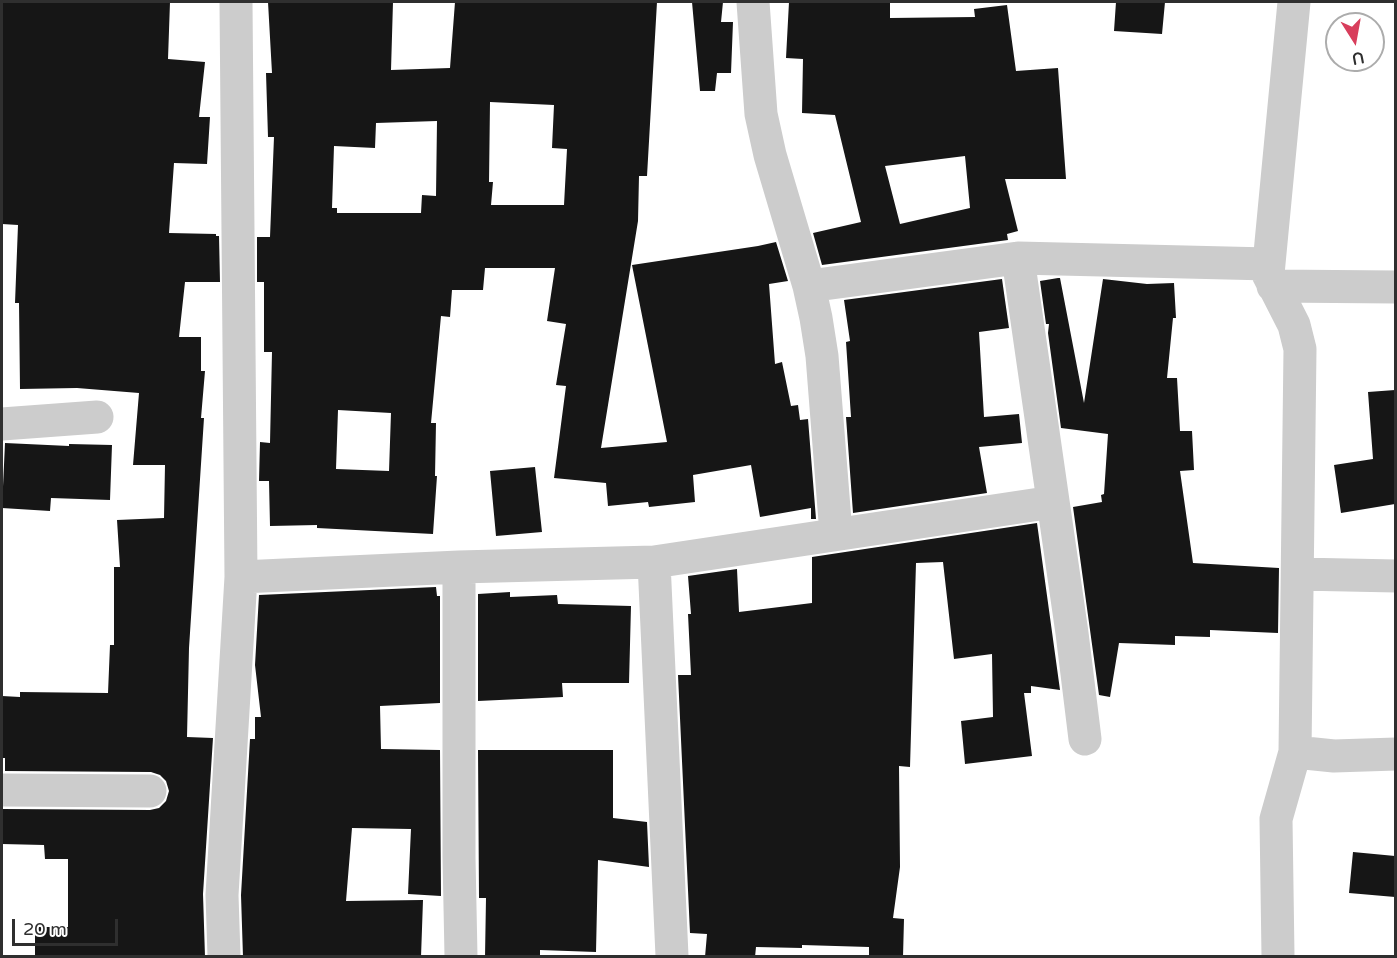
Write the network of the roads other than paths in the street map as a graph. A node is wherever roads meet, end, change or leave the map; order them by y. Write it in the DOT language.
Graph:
graph roads {
  1 [pos="236,2"];
  2 [pos="753,2"];
  3 [pos="1294,2"];
  4 [pos="1018,258"];
  5 [pos="1271,275"];
  6 [pos="808,286"];
  7 [pos="1395,287"];
  8 [pos="97,417"];
  9 [pos="2,424"];
  10 [pos="1053,502"];
  11 [pos="836,534"];
  12 [pos="654,562"];
  13 [pos="459,567"];
  14 [pos="1298,574"];
  15 [pos="1395,576"];
  16 [pos="241,577"];
  17 [pos="1085,739"];
  18 [pos="1295,752"];
  19 [pos="1395,754"];
  20 [pos="2,790"];
  21 [pos="150,791"];
  22 [pos="224,957"];
  23 [pos="462,957"];
  24 [pos="672,957"];
  25 [pos="1278,957"];
  1 -- 16 [label="street"];
  2 -- 6 [label="street"];
  3 -- 5 [label="street"];
  4 -- 5 [label="street"];
  4 -- 6 [label="street"];
  4 -- 10 [label="street"];
  5 -- 7 [label="street"];
  5 -- 14 [label="street"];
  6 -- 11 [label="street"];
  8 -- 9 [label="street"];
  10 -- 11 [label="street"];
  10 -- 17 [label="street"];
  11 -- 12 [label="street"];
  12 -- 13 [label="street"];
  12 -- 24 [label="street"];
  13 -- 16 [label="street"];
  13 -- 23 [label="street"];
  14 -- 15 [label="street"];
  14 -- 18 [label="street"];
  16 -- 22 [label="street"];
  18 -- 19 [label="street"];
  18 -- 25 [label="street"];
  20 -- 21 [label="street"];
}
